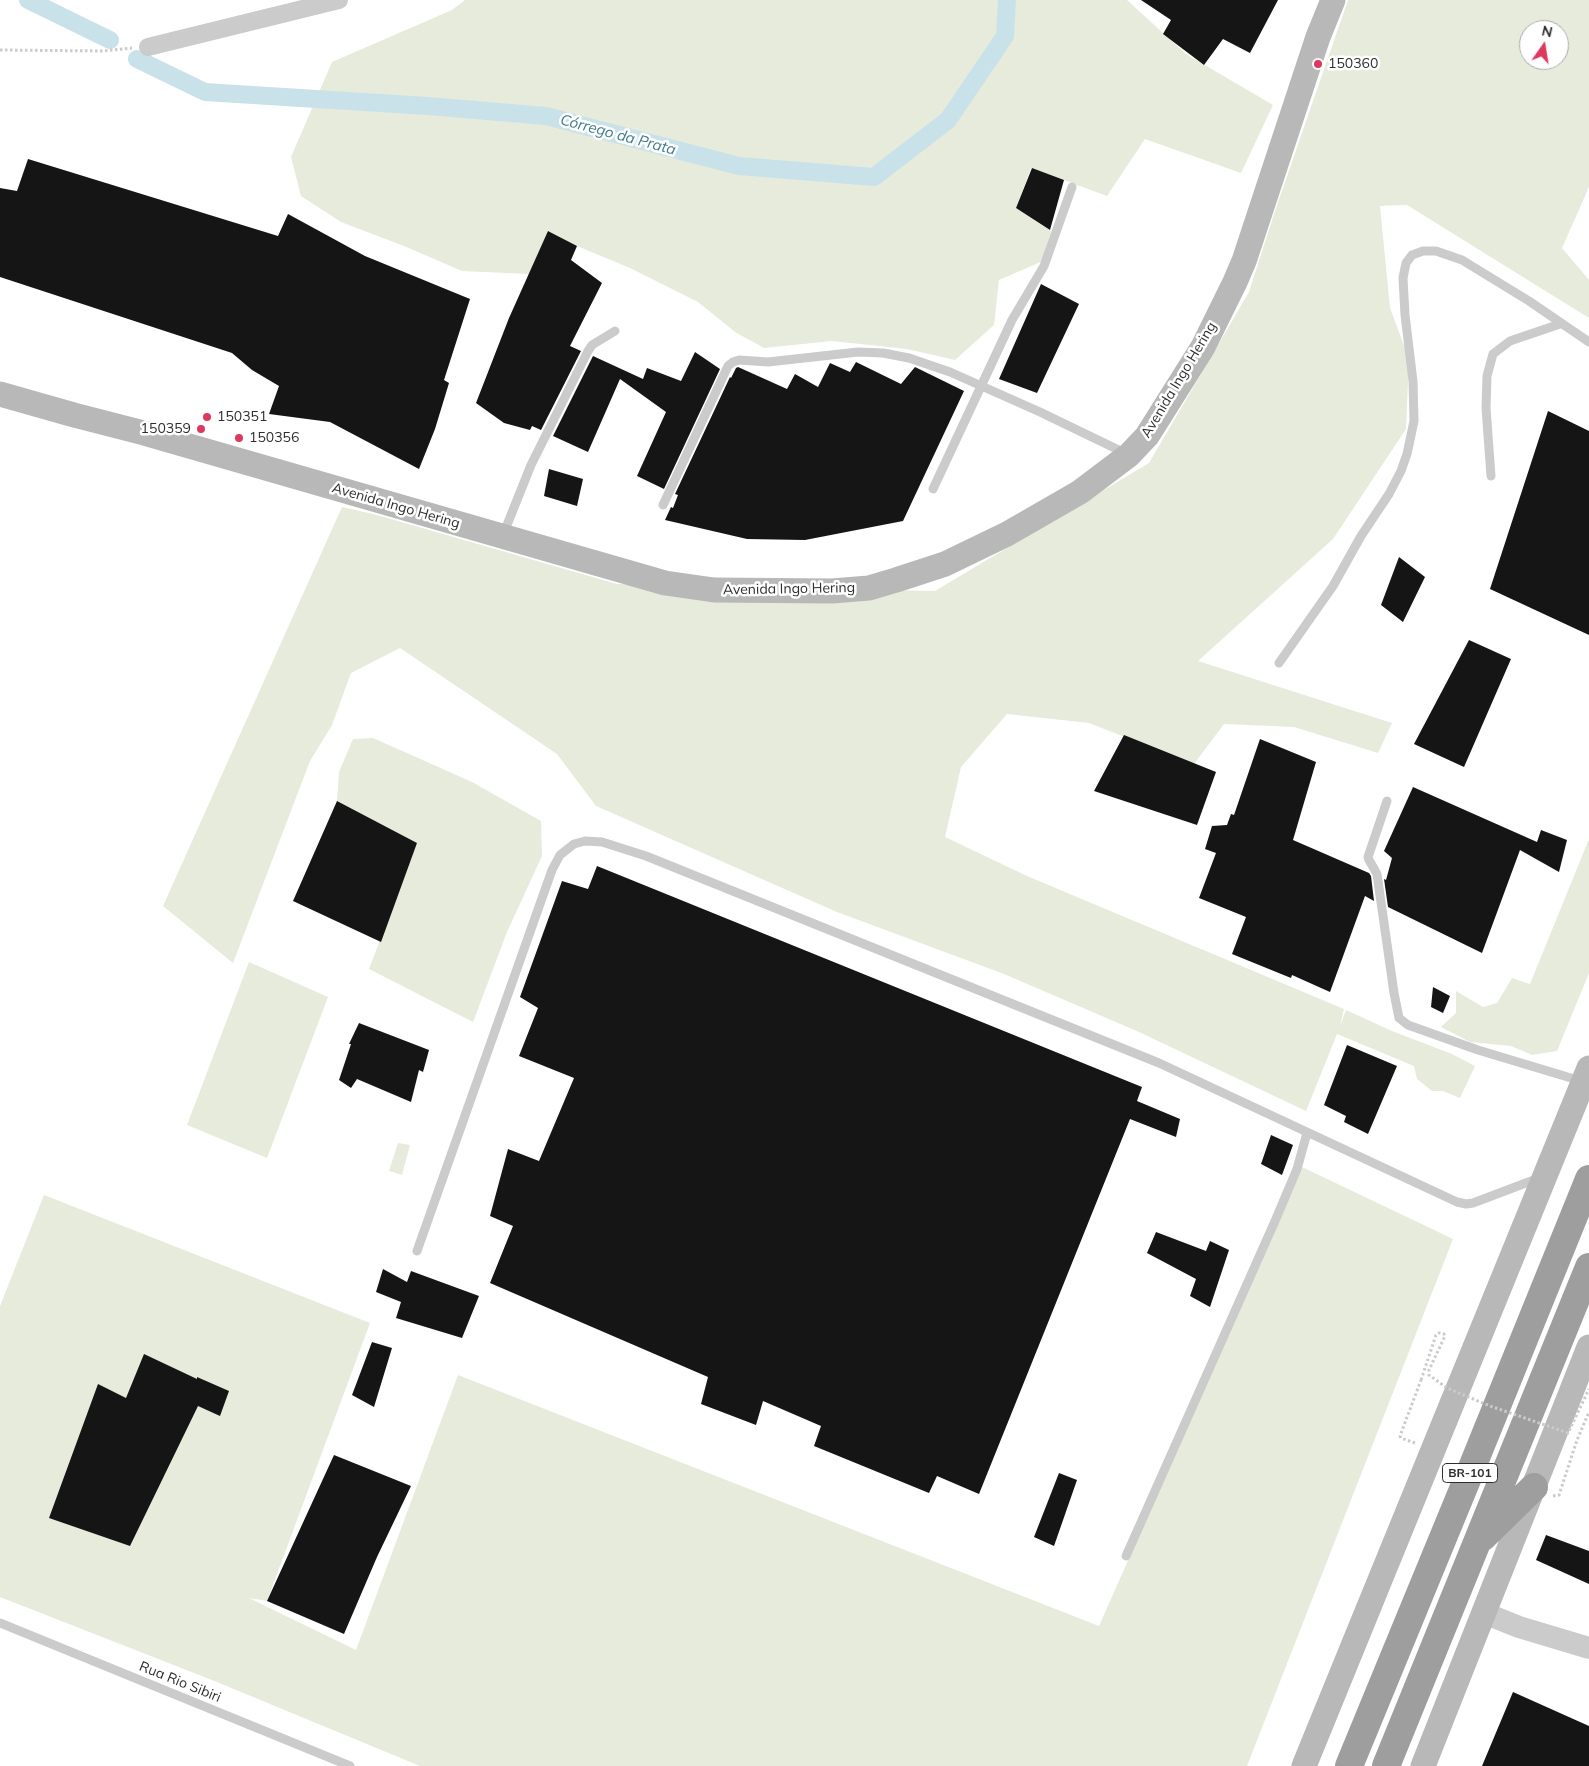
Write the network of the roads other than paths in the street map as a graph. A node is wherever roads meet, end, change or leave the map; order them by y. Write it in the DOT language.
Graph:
graph roads {
  1 [pos="339,0"];
  2 [pos="1333,0"];
  3 [pos="148,47"];
  4 [pos="1072,187"];
  5 [pos="1560,324"];
  6 [pos="615,331"];
  7 [pos="1589,342"];
  8 [pos="982,386"];
  9 [pos="0,394"];
  10 [pos="1129,455"];
  11 [pos="1491,476"];
  12 [pos="933,488"];
  13 [pos="663,505"];
  14 [pos="502,537"];
  15 [pos="1279,664"];
  16 [pos="1387,801"];
  17 [pos="1586,1075"];
  18 [pos="1307,1133"];
  19 [pos="1545,1176"];
  20 [pos="1589,1178"];
  21 [pos="416,1251"];
  22 [pos="1589,1267"];
  23 [pos="1589,1347"];
  24 [pos="1534,1487"];
  25 [pos="1475,1545"];
  26 [pos="1126,1556"];
  27 [pos="1484,1613"];
  28 [pos="0,1623"];
  29 [pos="1589,1648"];
  30 [pos="350,1766"];
  31 [pos="1304,1766"];
  32 [pos="1349,1766"];
  33 [pos="1386,1766"];
  34 [pos="1423,1766"];
  1 -- 3 [label="street"];
  2 -- 10 [label="main road, Avenida Ingo Hering"];
  4 -- 8 [label="lane"];
  5 -- 7 [label="lane"];
  5 -- 11 [label="lane"];
  5 -- 15 [label="lane"];
  6 -- 14 [label="lane"];
  8 -- 10 [label="lane"];
  8 -- 12 [label="lane"];
  8 -- 13 [label="lane"];
  9 -- 14 [label="main road, Avenida Ingo Hering"];
  10 -- 14 [label="main road, Avenida Ingo Hering"];
  16 -- 17 [label="lane"];
  17 -- 19 [label="main road"];
  18 -- 19 [label="lane"];
  18 -- 21 [label="lane"];
  18 -- 26 [label="lane"];
  19 -- 31 [label="main road"];
  20 -- 32 [label="highway, BR-101"];
  22 -- 25 [label="highway, BR-101"];
  23 -- 24 [label="main road"];
  24 -- 25 [label="highway"];
  24 -- 27 [label="main road"];
  25 -- 33 [label="highway, BR-101"];
  27 -- 29 [label="street"];
  27 -- 34 [label="main road"];
  28 -- 30 [label="lane, Rua Rio Sibiri"];
}
